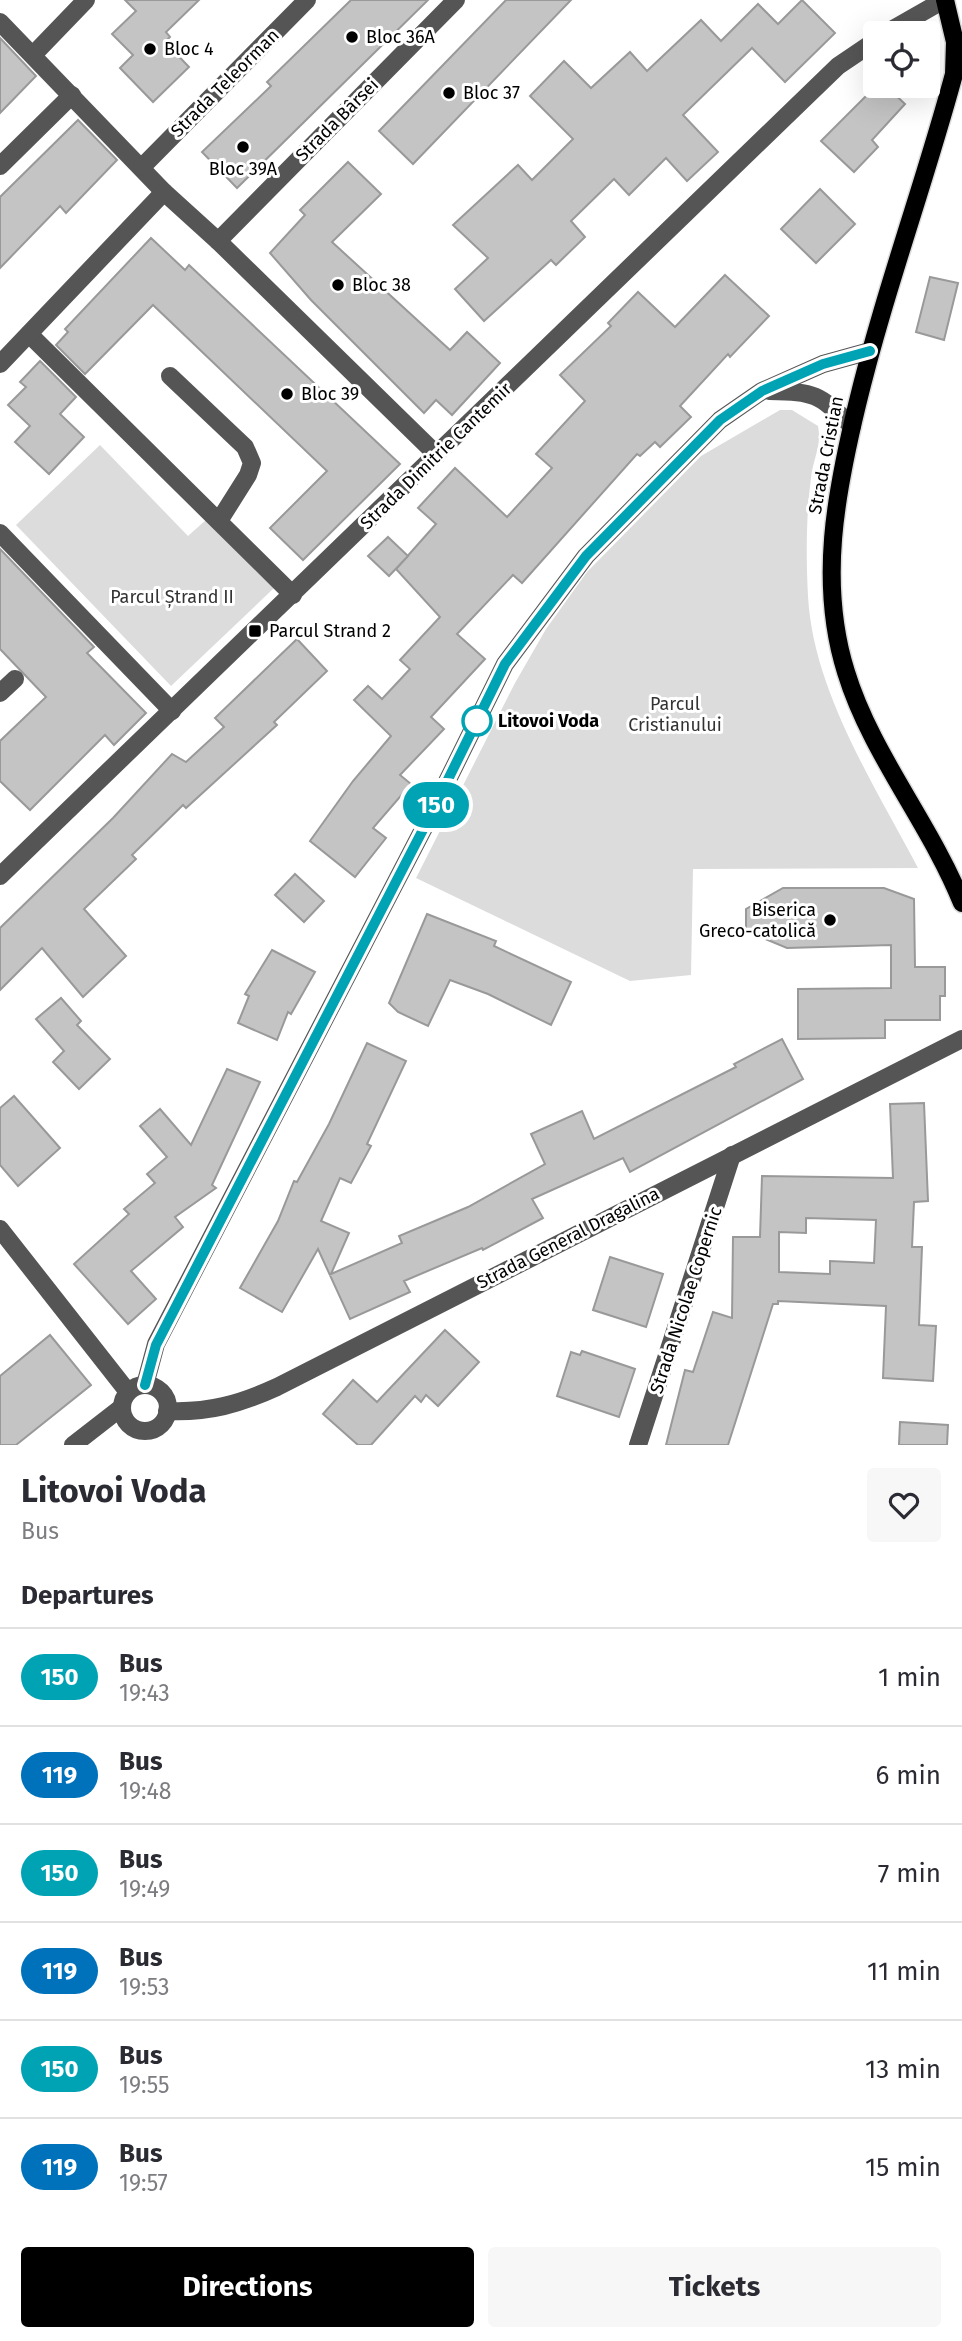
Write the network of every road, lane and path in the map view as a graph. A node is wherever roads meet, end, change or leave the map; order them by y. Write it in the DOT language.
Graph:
graph roads {
  1 [pos="86,0"];
  2 [pos="307,0"];
  3 [pos="456,0"];
  4 [pos="945,0"];
  5 [pos="907,21"];
  6 [pos="0,22"];
  7 [pos="863,49"];
  8 [pos="33,55"];
  9 [pos="72,95"];
  10 [pos="0,166"];
  11 [pos="142,167"];
  12 [pos="164,192"];
  13 [pos="218,241"];
  14 [pos="29,334"];
  15 [pos="870,351"];
  16 [pos="0,364"];
  17 [pos="170,376"];
  18 [pos="762,391"];
  19 [pos="852,426"];
  20 [pos="437,455"];
  21 [pos="219,521"];
  22 [pos="0,533"];
  23 [pos="293,595"];
  24 [pos="15,679"];
  25 [pos="0,693"];
  26 [pos="172,710"];
  27 [pos="4,864"];
  28 [pos="962,903"];
  29 [pos="962,1039"];
  30 [pos="732,1155"];
  31 [pos="0,1229"];
  32 [pos="132,1395"];
  33 [pos="167,1411"];
  34 [pos="154,1437"];
  35 [pos="73,1445"];
  36 [pos="638,1445"];
  1 -- 8 [label="street"];
  2 -- 11 [label="street, Strada Teleorman"];
  3 -- 13 [label="street, Strada Bârsei"];
  4 -- 5 [label="street"];
  4 -- 15 [label="main road, Strada Cristian"];
  6 -- 8 [label="street"];
  7 -- 20 [label="street, Strada Dimitrie Cantemir"];
  8 -- 9 [label="street"];
  9 -- 10 [label="street"];
  9 -- 11 [label="street"];
  11 -- 12 [label="street"];
  12 -- 13 [label="street"];
  12 -- 14 [label="street"];
  13 -- 20 [label="street"];
  14 -- 16 [label="street"];
  14 -- 21 [label="street"];
  15 -- 18 [label="street"];
  15 -- 19 [label="main road, Strada Cristian"];
  17 -- 21 [label="street"];
  18 -- 19 [label="street"];
  18 -- 32 [label="street"];
  19 -- 28 [label="main road, Strada Cristian"];
  20 -- 23 [label="street, Strada Dimitrie Cantemir"];
  21 -- 23 [label="street"];
  22 -- 26 [label="street"];
  23 -- 26 [label="street, Strada Dimitrie Cantemir"];
  24 -- 25 [label="street"];
  26 -- 27 [label="street, Strada Dimitrie Cantemir"];
  29 -- 30 [label="street, Strada General Dragalina"];
  30 -- 33 [label="street, Strada General Dragalina"];
  30 -- 36 [label="street, Strada Nicolae Copernic"];
  31 -- 32 [label="street"];
  32 -- 33 [label="street"];
  32 -- 34 [label="street"];
  32 -- 35 [label="street"];
  33 -- 34 [label="street"];
}
